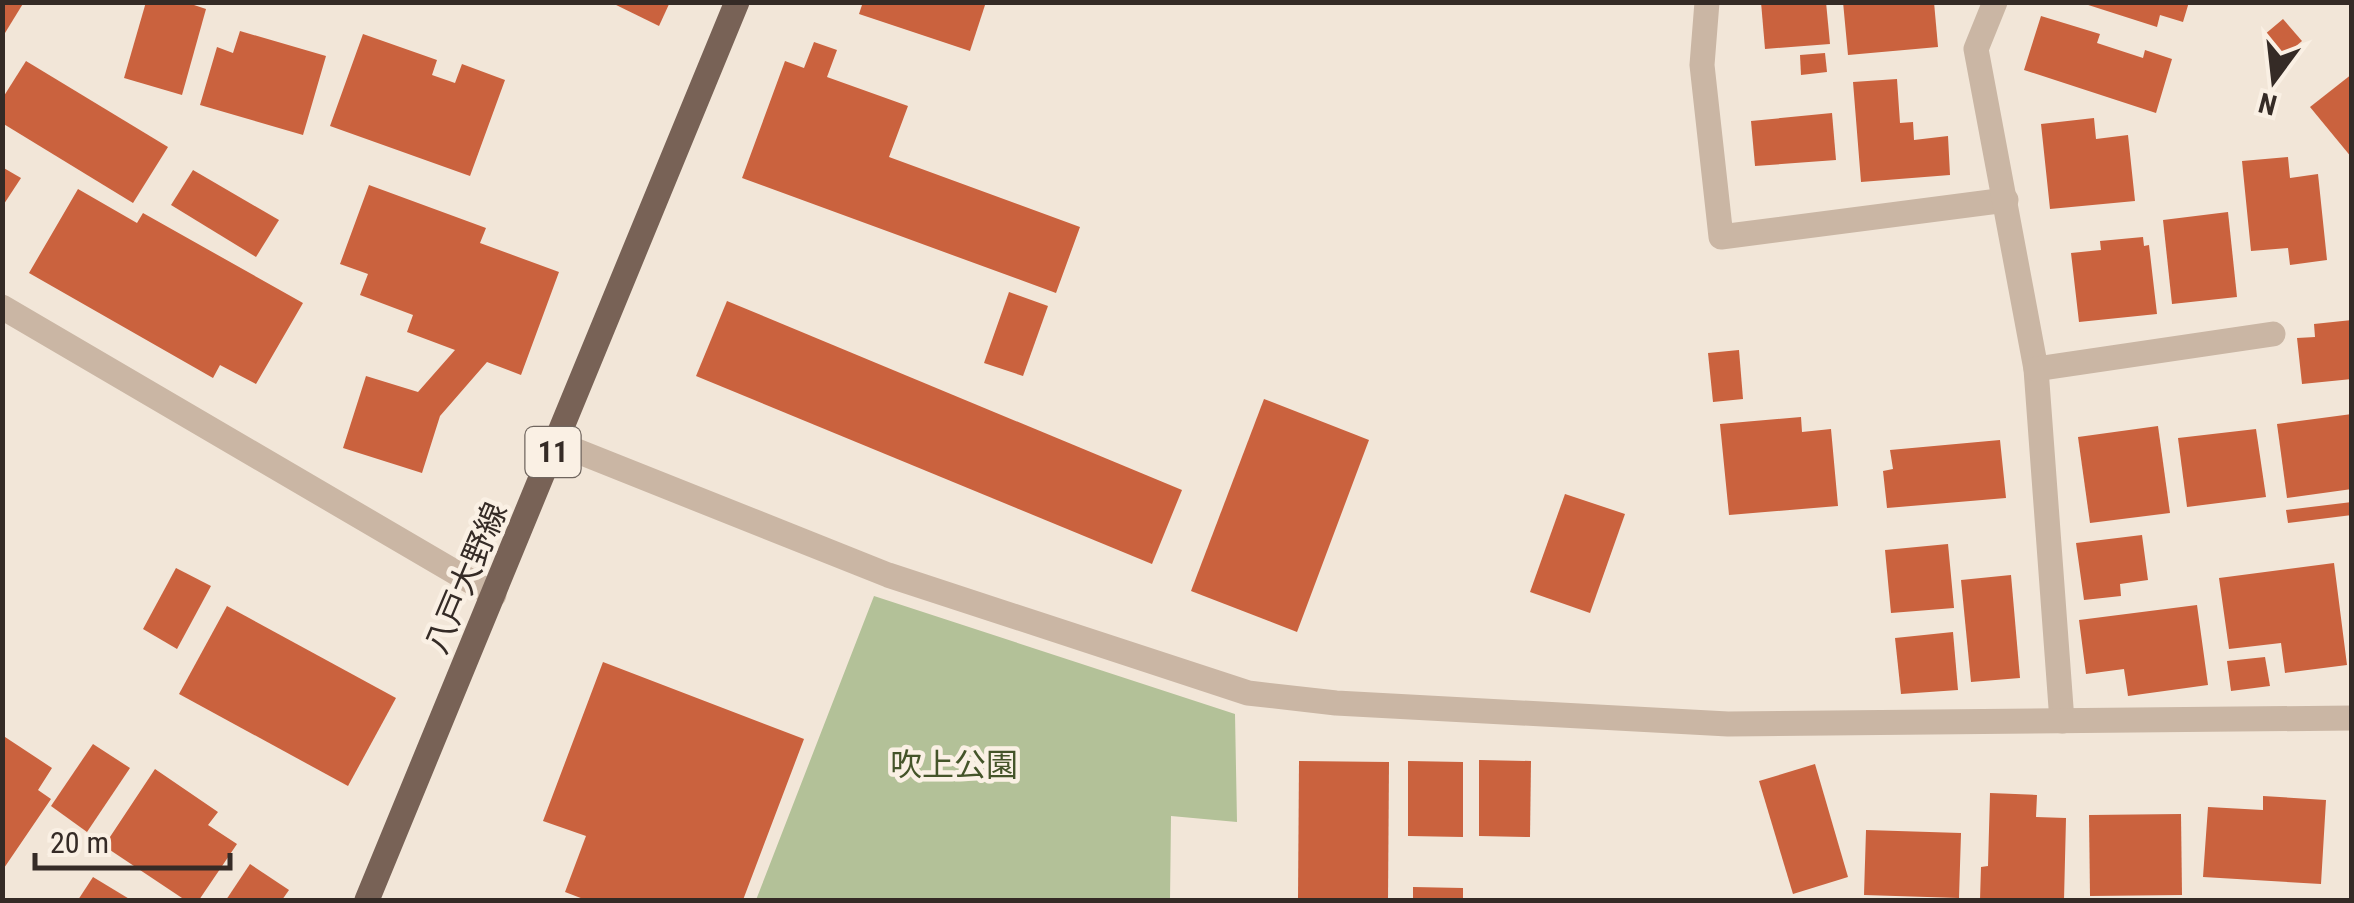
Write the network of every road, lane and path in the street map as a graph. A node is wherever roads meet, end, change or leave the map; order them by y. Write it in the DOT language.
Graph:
graph roads {
  1 [pos="737,2"];
  2 [pos="1707,2"];
  3 [pos="1995,2"];
  4 [pos="2006,200"];
  5 [pos="2,307"];
  6 [pos="2273,334"];
  7 [pos="2036,369"];
  8 [pos="557,443"];
  9 [pos="494,595"];
  10 [pos="2352,718"];
  11 [pos="2062,721"];
  12 [pos="368,900"];
  1 -- 8 [label="main road, 八戸大野線 / 11"];
  2 -- 4 [label="street"];
  3 -- 4 [label="street"];
  4 -- 7 [label="street"];
  5 -- 9 [label="street"];
  6 -- 7 [label="street"];
  7 -- 11 [label="street"];
  8 -- 9 [label="main road, 八戸大野線 / 11"];
  8 -- 11 [label="street"];
  9 -- 12 [label="main road, 八戸大野線 / 11"];
  10 -- 11 [label="street"];
}
